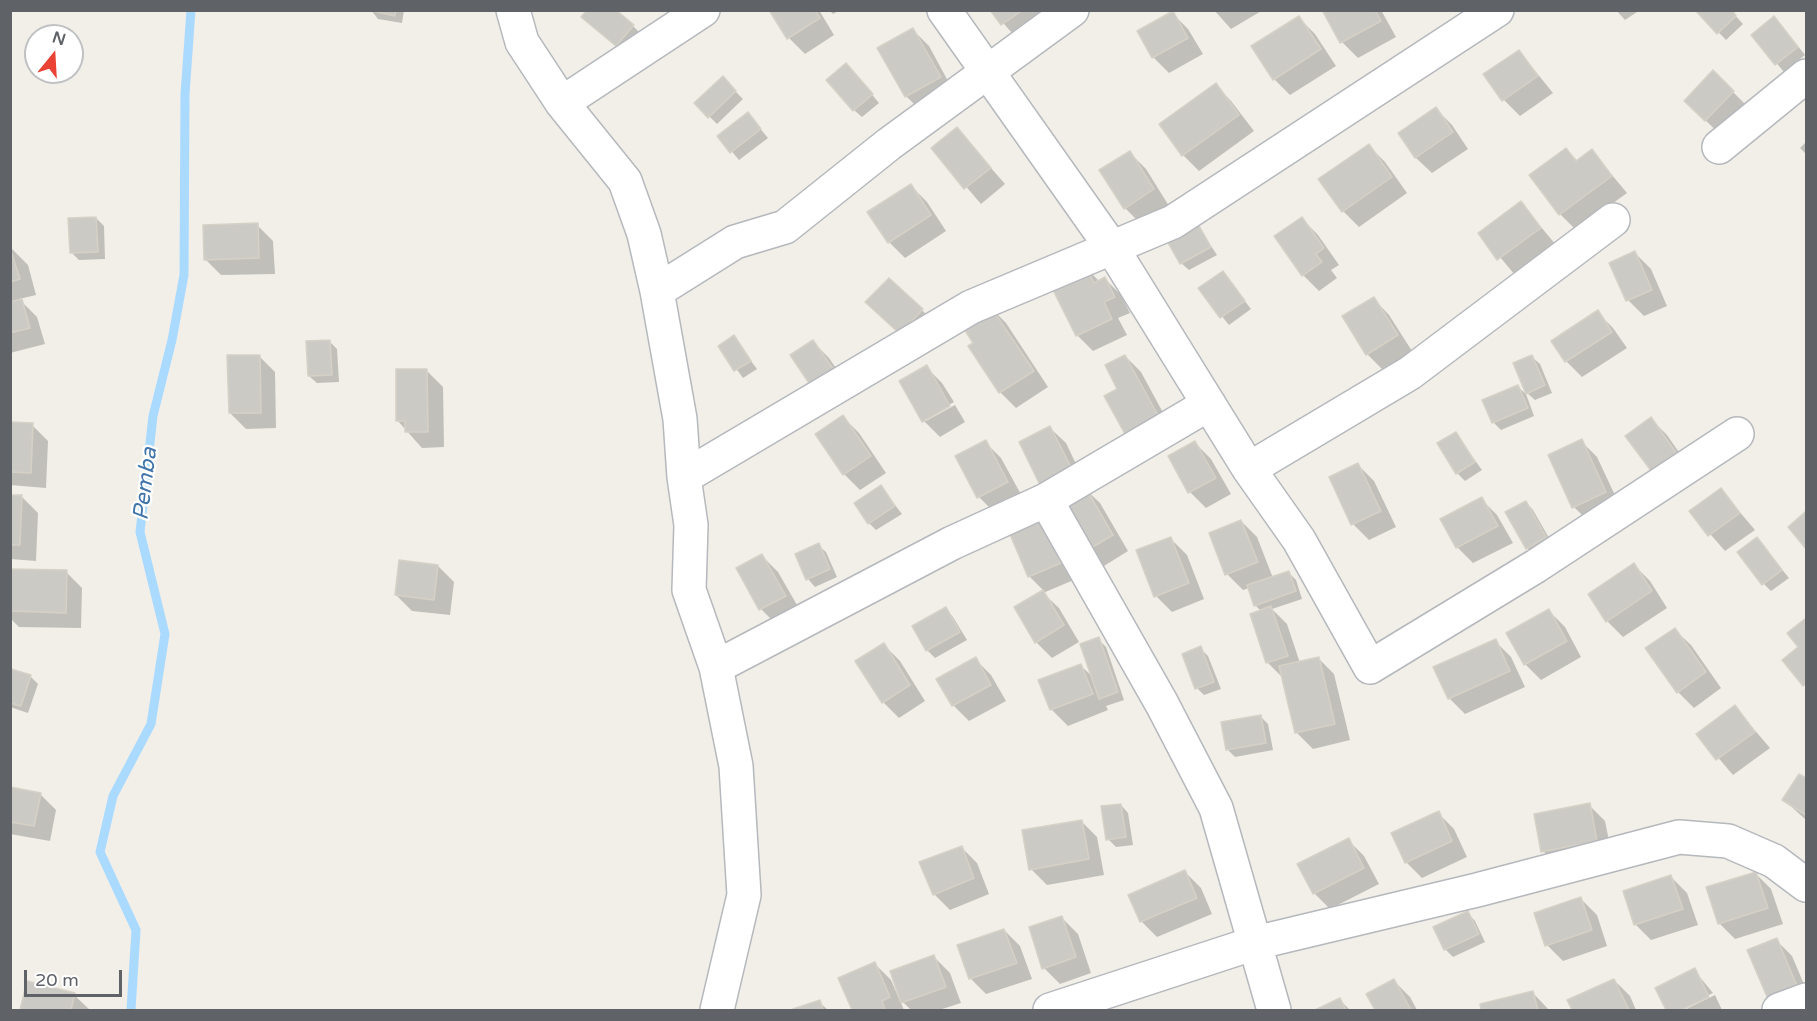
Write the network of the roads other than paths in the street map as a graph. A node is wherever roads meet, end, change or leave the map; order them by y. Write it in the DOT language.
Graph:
graph roads {
  1 [pos="513,10"];
  2 [pos="703,10"];
  3 [pos="944,10"];
  4 [pos="1072,10"];
  5 [pos="1497,10"];
  6 [pos="988,71"];
  7 [pos="1806,76"];
  8 [pos="562,103"];
  9 [pos="1719,147"];
  10 [pos="1613,220"];
  11 [pos="1112,248"];
  12 [pos="657,291"];
  13 [pos="1209,404"];
  14 [pos="1737,435"];
  15 [pos="1249,469"];
  16 [pos="684,477"];
  17 [pos="1046,500"];
  18 [pos="716,667"];
  19 [pos="1806,885"];
  20 [pos="1255,943"];
  21 [pos="1806,1000"];
  22 [pos="717,1011"];
  23 [pos="1050,1011"];
  24 [pos="1274,1011"];
  25 [pos="1779,1011"];
  1 -- 8 [label="street"];
  2 -- 8 [label="street"];
  3 -- 6 [label="street"];
  4 -- 6 [label="street"];
  5 -- 11 [label="street"];
  6 -- 11 [label="street"];
  6 -- 12 [label="street"];
  7 -- 9 [label="street"];
  8 -- 12 [label="street"];
  10 -- 15 [label="street"];
  11 -- 13 [label="street"];
  11 -- 16 [label="street"];
  12 -- 16 [label="street"];
  13 -- 15 [label="street"];
  13 -- 17 [label="street"];
  14 -- 15 [label="street"];
  16 -- 18 [label="street"];
  17 -- 18 [label="street"];
  17 -- 20 [label="street"];
  18 -- 22 [label="street"];
  19 -- 20 [label="street"];
  20 -- 23 [label="street"];
  20 -- 24 [label="street"];
  21 -- 25 [label="street"];
}
